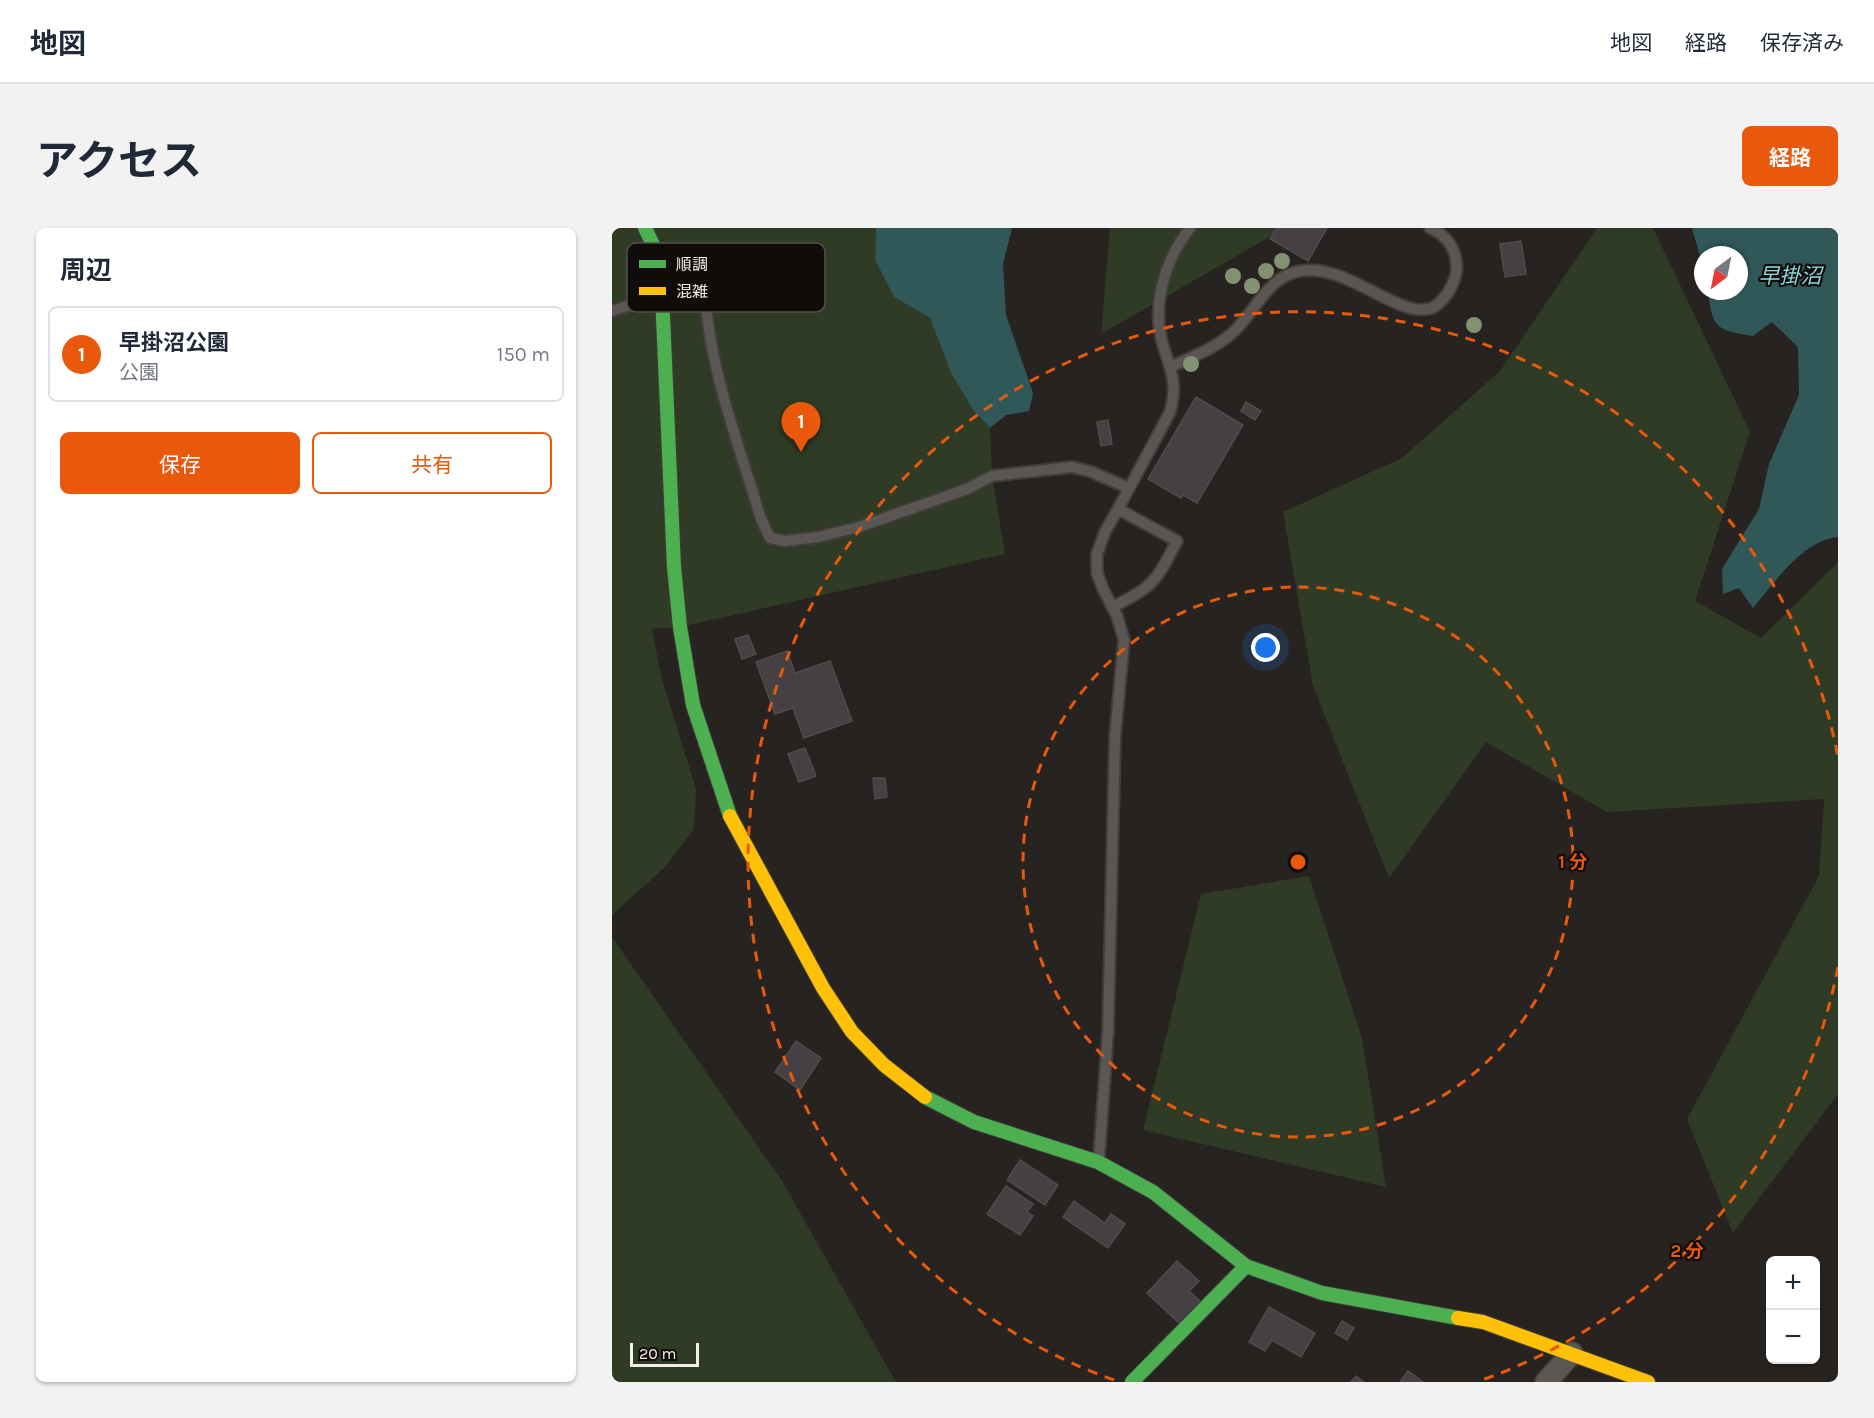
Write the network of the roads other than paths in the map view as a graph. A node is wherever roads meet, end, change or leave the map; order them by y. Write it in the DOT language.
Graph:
graph roads {
  1 [pos="645,228"];
  2 [pos="1190,228"];
  3 [pos="1430,228"];
  4 [pos="652,243"];
  5 [pos="627,306"];
  6 [pos="612,311"];
  7 [pos="663,312"];
  8 [pos="706,312"];
  9 [pos="1171,367"];
  10 [pos="1128,488"];
  11 [pos="1118,508"];
  12 [pos="1112,608"];
  13 [pos="1098,1162"];
  14 [pos="1246,1266"];
  15 [pos="1572,1353"];
  16 [pos="1132,1382"];
  17 [pos="1546,1382"];
  18 [pos="1648,1382"];
  1 -- 4 [label="street"];
  2 -- 9 [label="lane"];
  3 -- 9 [label="lane"];
  5 -- 6 [label="lane"];
  7 -- 13 [label="street"];
  8 -- 10 [label="lane"];
  9 -- 10 [label="lane"];
  10 -- 11 [label="lane"];
  11 -- 12 [label="lane"];
  11 -- 12 [label="lane"];
  12 -- 13 [label="lane"];
  13 -- 14 [label="street"];
  14 -- 15 [label="street"];
  14 -- 16 [label="street"];
  15 -- 17 [label="street"];
  15 -- 18 [label="street"];
}
